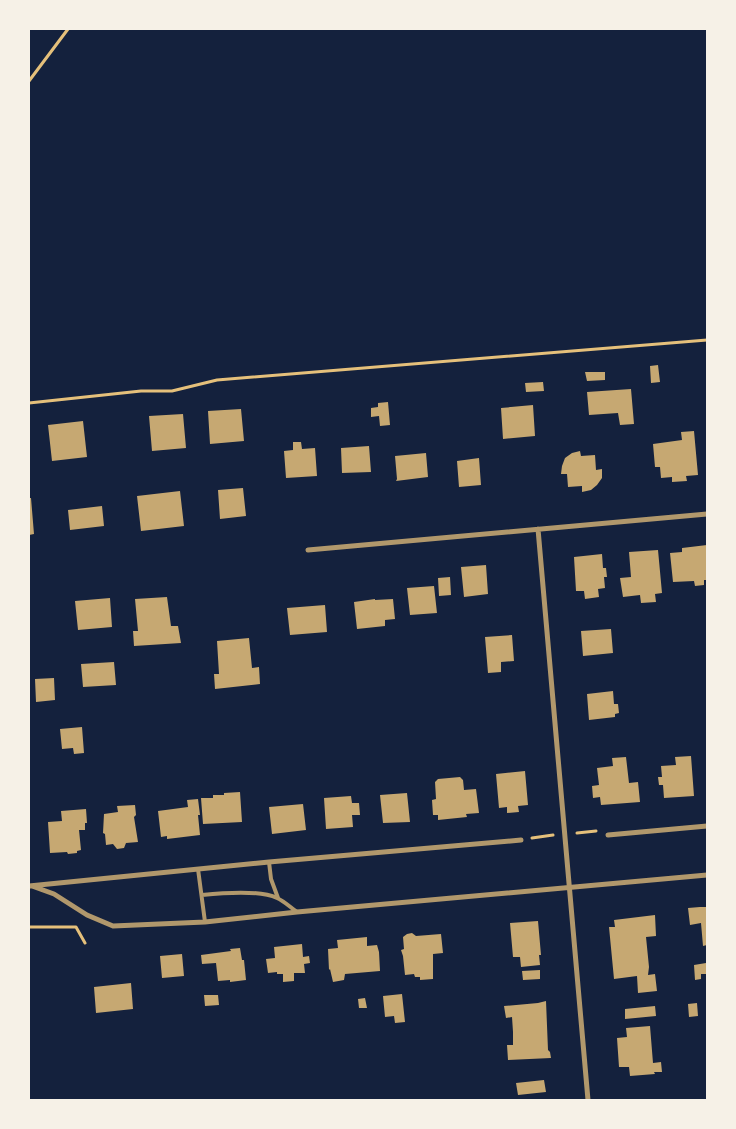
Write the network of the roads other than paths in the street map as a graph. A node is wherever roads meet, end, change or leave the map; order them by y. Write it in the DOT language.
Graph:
graph roads {
  1 [pos="707,514"];
  2 [pos="538,529"];
  3 [pos="308,550"];
  4 [pos="707,826"];
  5 [pos="608,836"];
  6 [pos="521,840"];
  7 [pos="269,862"];
  8 [pos="198,870"];
  9 [pos="707,875"];
  10 [pos="31,886"];
  11 [pos="570,887"];
  12 [pos="202,895"];
  13 [pos="278,898"];
  14 [pos="297,912"];
  15 [pos="205,922"];
  16 [pos="588,1100"];
  1 -- 2 [label="street"];
  2 -- 3 [label="street"];
  2 -- 11 [label="street"];
  4 -- 5 [label="street"];
  6 -- 7 [label="street"];
  7 -- 8 [label="street"];
  7 -- 13 [label="lane"];
  8 -- 10 [label="street"];
  8 -- 12 [label="lane"];
  9 -- 11 [label="street"];
  10 -- 15 [label="street"];
  11 -- 14 [label="street"];
  11 -- 16 [label="street"];
  12 -- 13 [label="lane"];
  12 -- 15 [label="lane"];
  13 -- 14 [label="lane"];
  14 -- 15 [label="street"];
}
